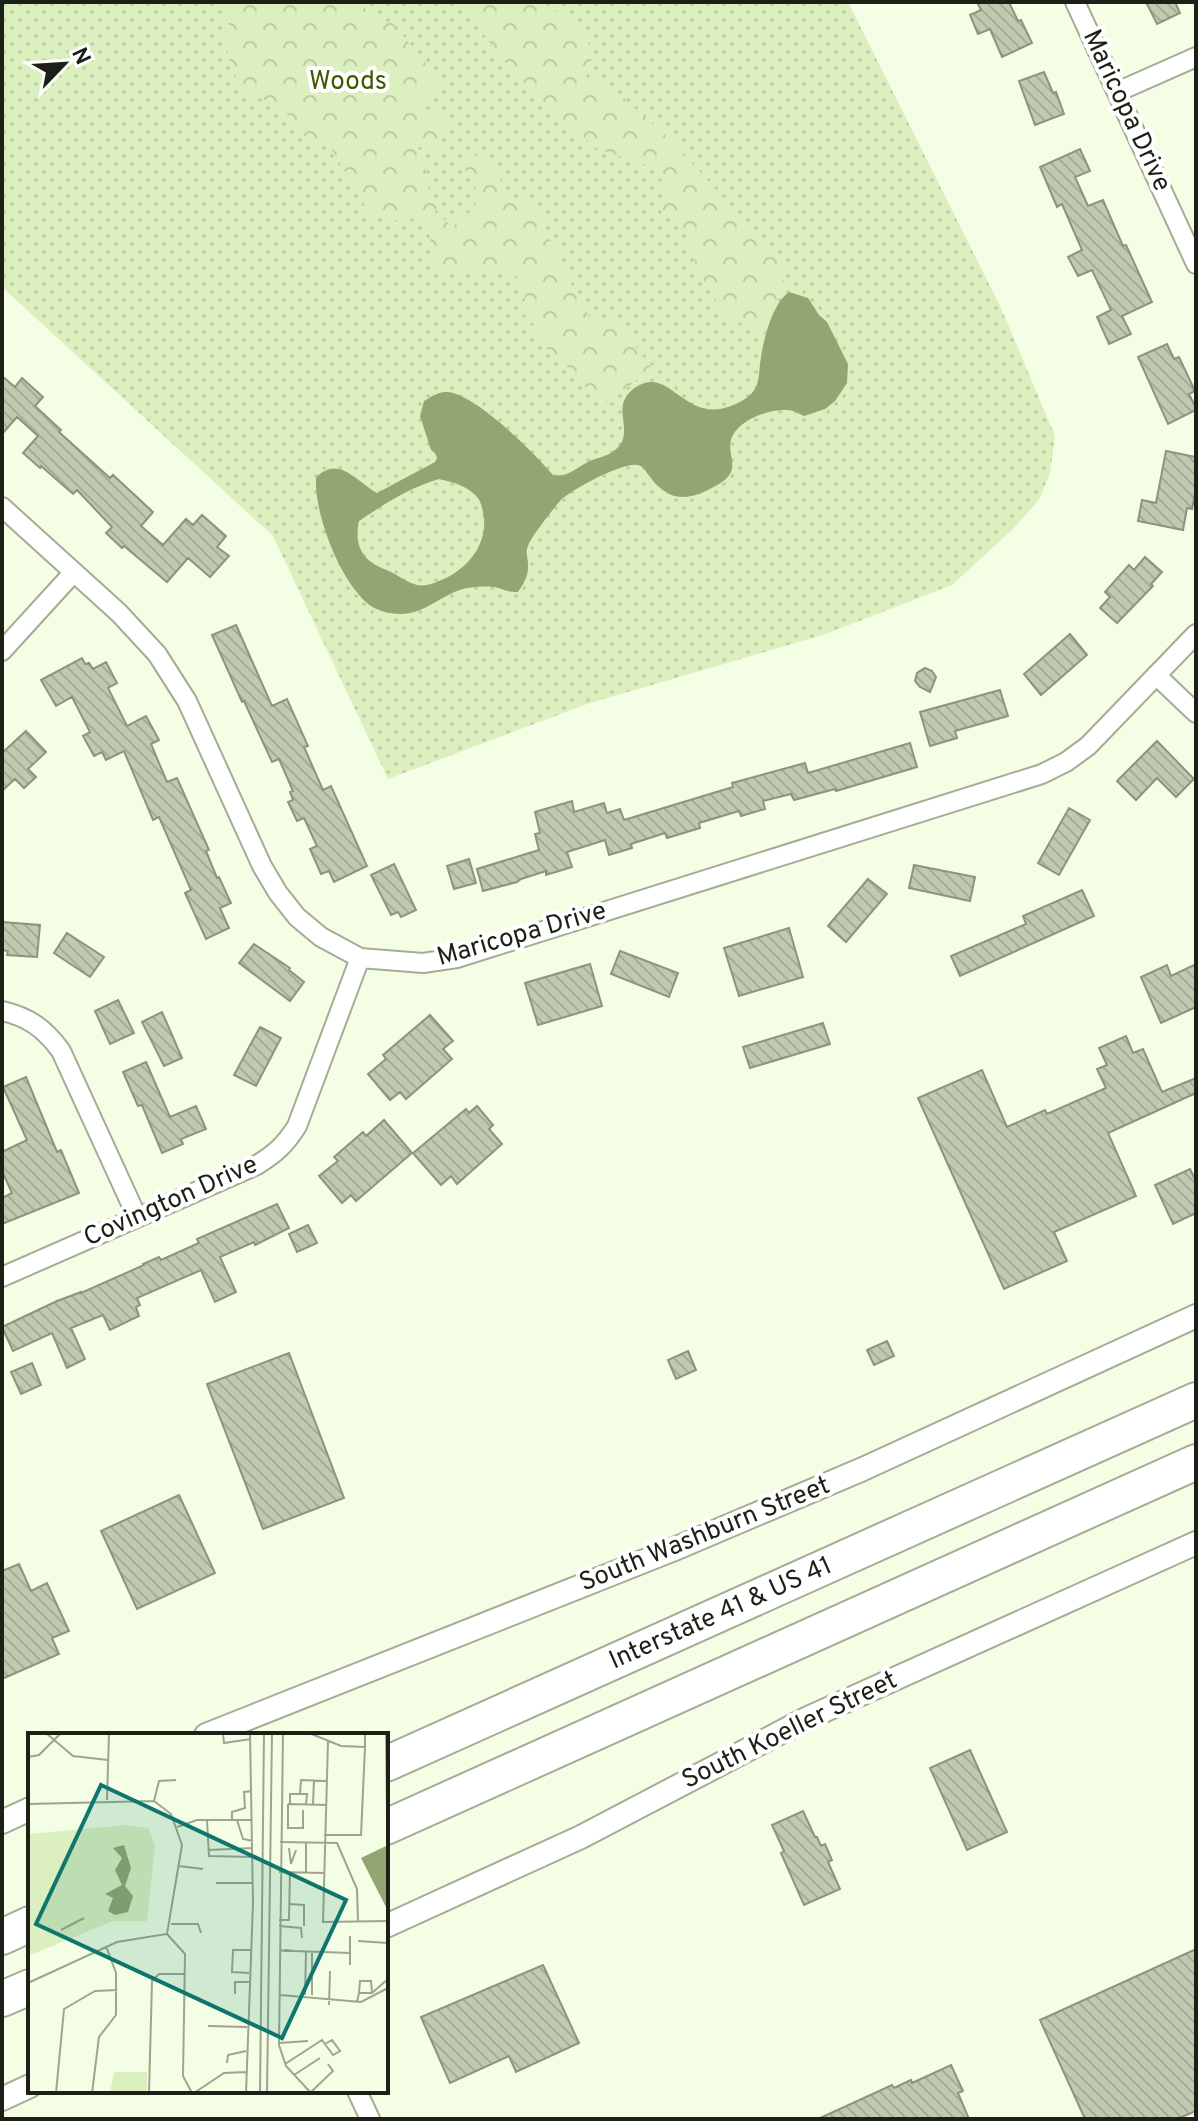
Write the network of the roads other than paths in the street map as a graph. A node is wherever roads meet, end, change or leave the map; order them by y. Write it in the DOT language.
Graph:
graph roads {
  1 [pos="1075,2"];
  2 [pos="1196,57"];
  3 [pos="1117,92"];
  4 [pos="1196,264"];
  5 [pos="2,507"];
  6 [pos="74,572"];
  7 [pos="1196,634"];
  8 [pos="2,651"];
  9 [pos="1156,675"];
  10 [pos="1196,713"];
  11 [pos="360,958"];
  12 [pos="2,1011"];
  13 [pos="137,1217"];
  14 [pos="2,1277"];
  15 [pos="1196,1316"];
  16 [pos="1196,1400"];
  17 [pos="1196,1462"];
  18 [pos="1196,1543"];
  19 [pos="211,1733"];
  20 [pos="388,1763"];
  21 [pos="28,1810"];
  22 [pos="2,1822"];
  23 [pos="388,1826"];
  24 [pos="28,1925"];
  25 [pos="388,1925"];
  26 [pos="2,1937"];
  27 [pos="28,1988"];
  28 [pos="2,1999"];
  29 [pos="28,2087"];
  30 [pos="358,2093"];
  31 [pos="2,2099"];
  32 [pos="370,2119"];
  1 -- 3 [label="street, Maricopa Drive"];
  2 -- 3 [label="street"];
  3 -- 4 [label="street, Maricopa Drive"];
  5 -- 6 [label="street, Maricopa Drive"];
  6 -- 8 [label="street"];
  6 -- 11 [label="street, Maricopa Drive"];
  7 -- 9 [label="street, Maricopa Drive"];
  9 -- 10 [label="street"];
  9 -- 11 [label="street, Maricopa Drive"];
  11 -- 13 [label="street, Covington Drive"];
  12 -- 13 [label="street"];
  13 -- 14 [label="street, Covington Drive"];
  15 -- 19 [label="street, South Washburn Street"];
  16 -- 20 [label="highway, Interstate 41 & US 41"];
  17 -- 23 [label="highway"];
  18 -- 25 [label="street, South Koeller Street"];
  21 -- 22 [label="street"];
  24 -- 26 [label="highway"];
  27 -- 28 [label="highway"];
  29 -- 31 [label="street"];
  30 -- 32 [label="street"];
}
